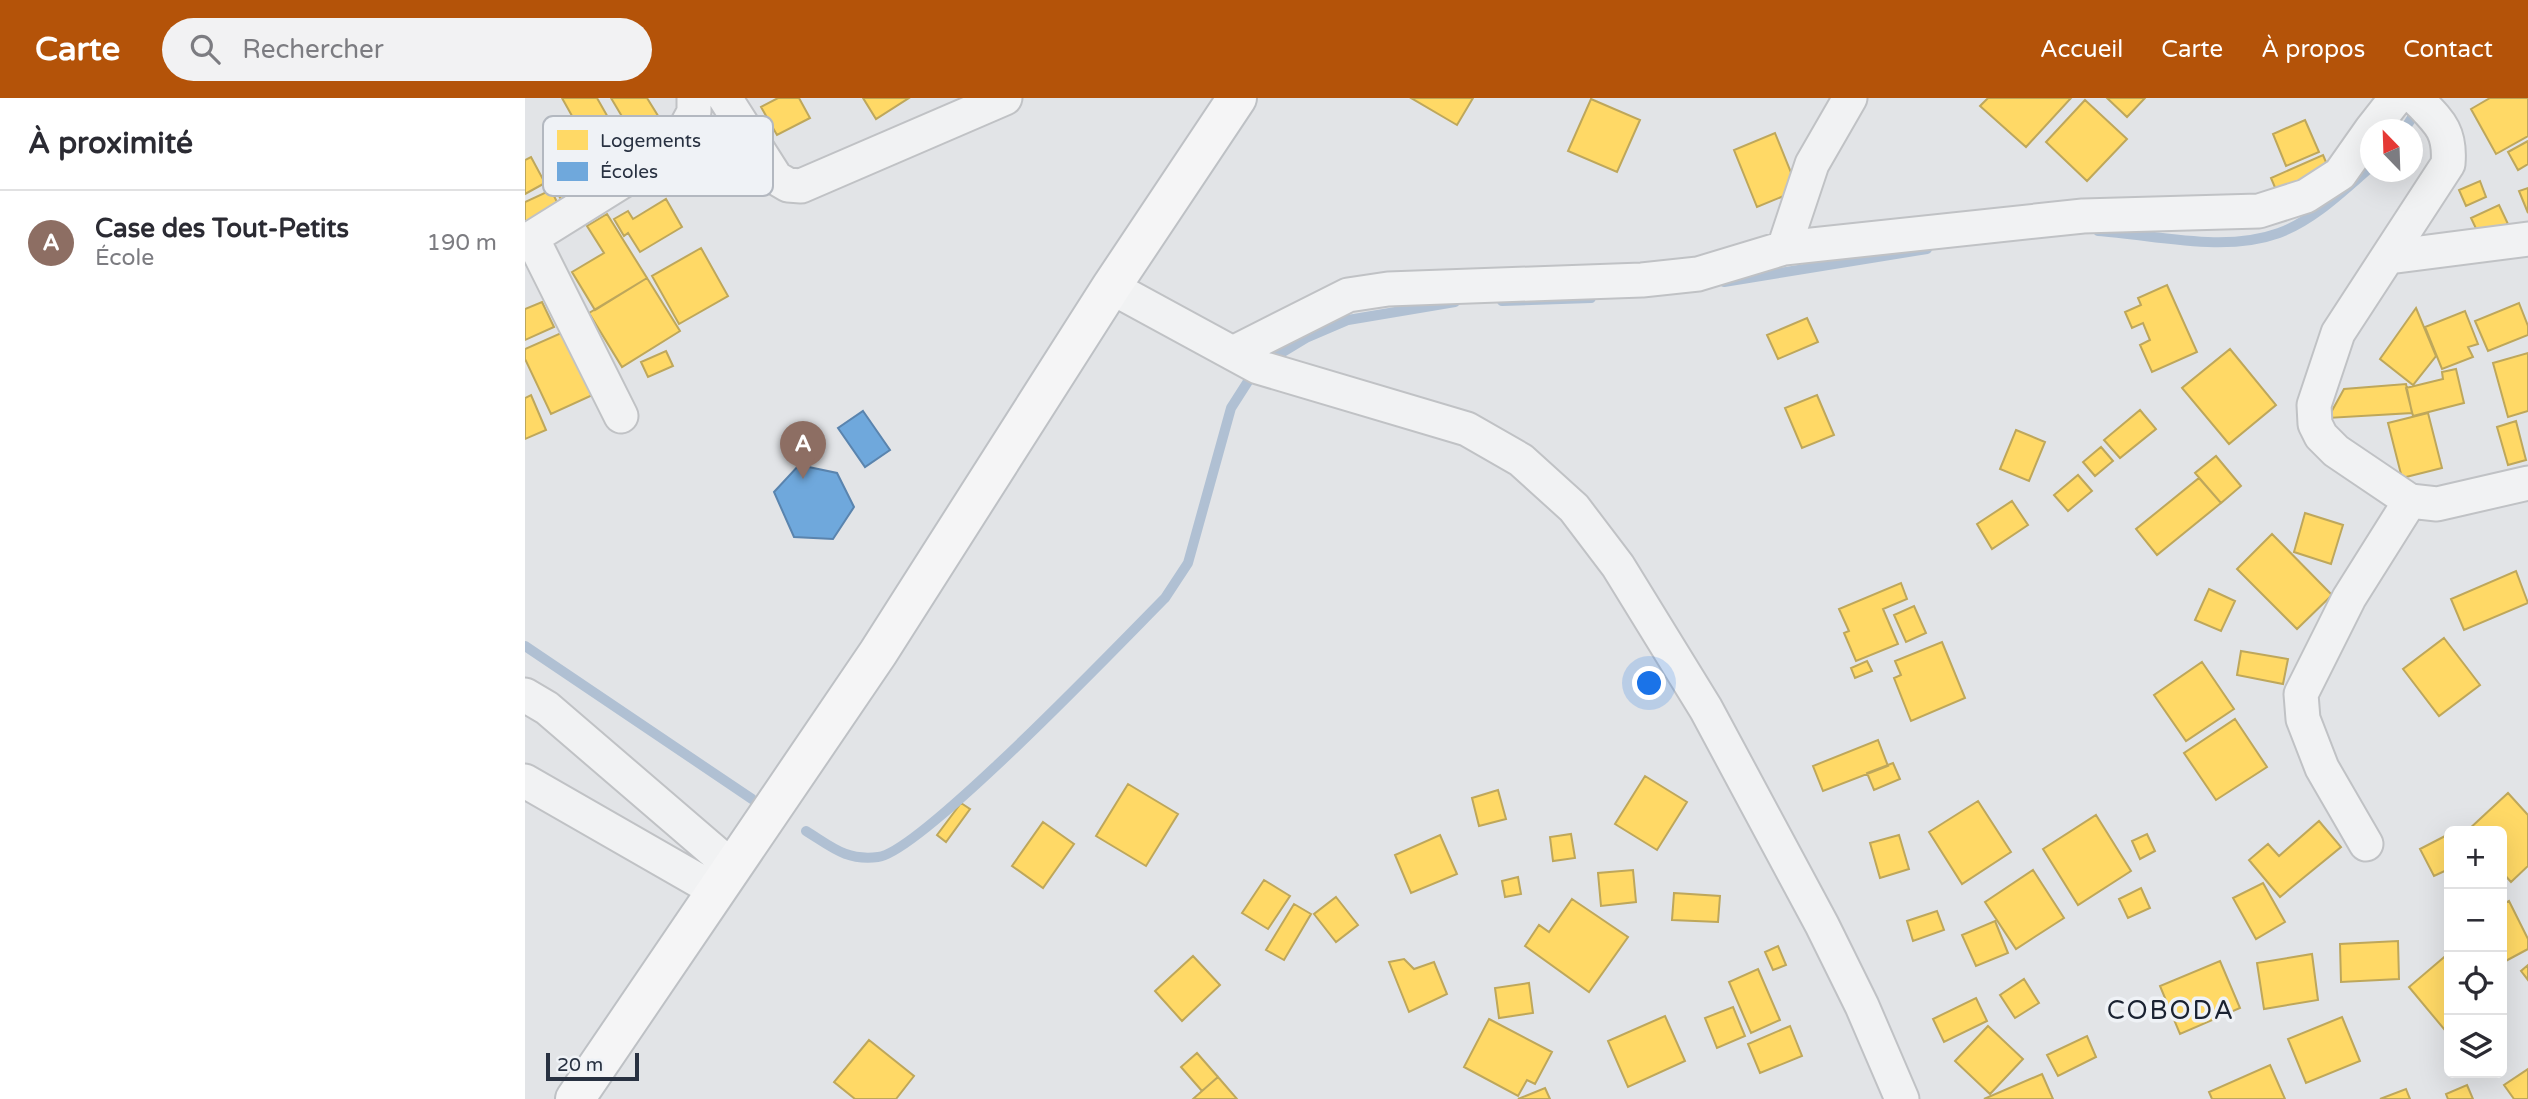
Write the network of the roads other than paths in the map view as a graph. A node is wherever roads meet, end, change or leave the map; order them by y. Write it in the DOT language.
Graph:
graph roads {
  1 [pos="694,98"];
  2 [pos="725,98"];
  3 [pos="1237,98"];
  4 [pos="1850,98"];
  5 [pos="2396,98"];
  6 [pos="2416,98"];
  7 [pos="989,102"];
  8 [pos="692,116"];
  9 [pos="736,116"];
  10 [pos="2380,119"];
  11 [pos="2360,146"];
  12 [pos="773,173"];
  13 [pos="599,196"];
  14 [pos="2528,239"];
  15 [pos="528,240"];
  16 [pos="1784,248"];
  17 [pos="2389,257"];
  18 [pos="1111,287"];
  19 [pos="1233,353"];
  20 [pos="621,416"];
  21 [pos="2528,483"];
  22 [pos="2410,501"];
  23 [pos="525,695"];
  24 [pos="525,781"];
  25 [pos="2365,844"];
  26 [pos="724,878"];
  27 [pos="575,1099"];
  28 [pos="1902,1099"];
  1 -- 8 [label="street"];
  2 -- 9 [label="street"];
  3 -- 18 [label="main road"];
  4 -- 16 [label="street"];
  5 -- 10 [label="street"];
  6 -- 17 [label="street"];
  7 -- 12 [label="street"];
  11 -- 16 [label="street"];
  13 -- 15 [label="street"];
  14 -- 17 [label="street"];
  15 -- 20 [label="street"];
  16 -- 19 [label="street"];
  17 -- 22 [label="street"];
  18 -- 19 [label="street"];
  18 -- 26 [label="main road"];
  19 -- 28 [label="street"];
  21 -- 22 [label="street"];
  22 -- 25 [label="street"];
  23 -- 26 [label="street"];
  24 -- 26 [label="street"];
  26 -- 27 [label="main road"];
}
